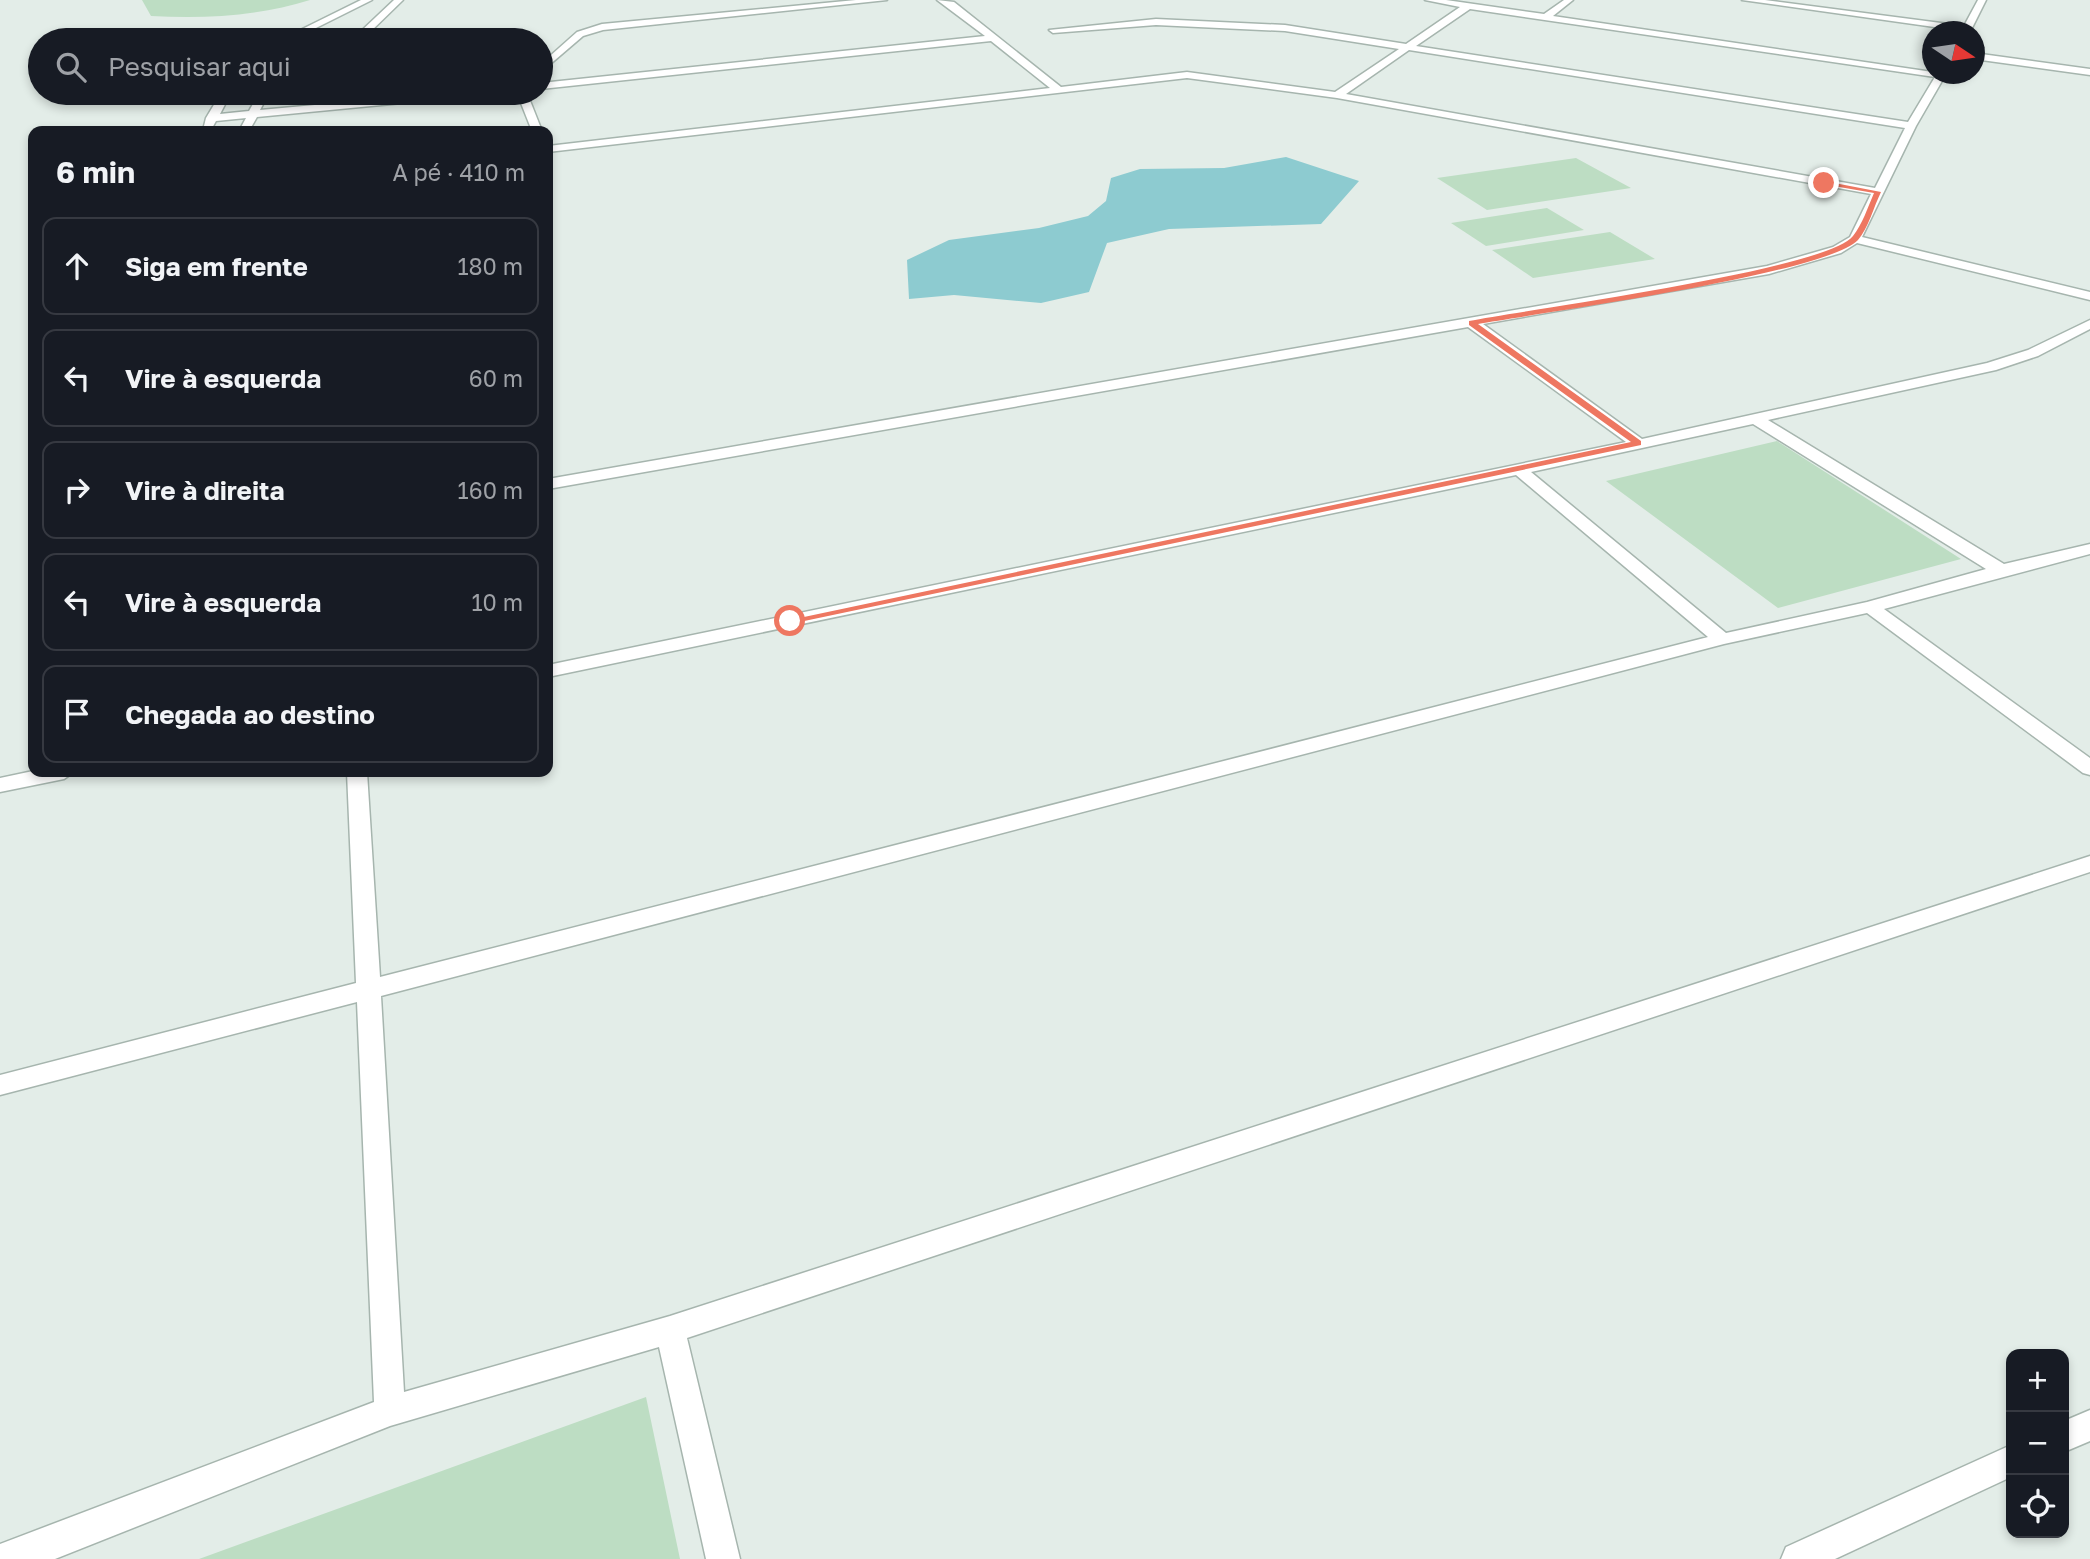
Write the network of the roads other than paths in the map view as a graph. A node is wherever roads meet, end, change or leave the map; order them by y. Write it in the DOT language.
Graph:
graph roads {
  1 [pos="368,0"];
  2 [pos="399,0"];
  3 [pos="883,0"];
  4 [pos="941,0"];
  5 [pos="1429,0"];
  6 [pos="1569,0"];
  7 [pos="1746,0"];
  8 [pos="1982,0"];
  9 [pos="1468,6"];
  10 [pos="1546,17"];
  11 [pos="1971,21"];
  12 [pos="1922,24"];
  13 [pos="310,28"];
  14 [pos="369,28"];
  15 [pos="1053,30"];
  16 [pos="991,38"];
  17 [pos="1406,47"];
  18 [pos="1985,57"];
  19 [pos="553,58"];
  20 [pos="1922,71"];
  21 [pos="2090,72"];
  22 [pos="1936,84"];
  23 [pos="553,85"];
  24 [pos="1058,89"];
  25 [pos="1337,95"];
  26 [pos="219,105"];
  27 [pos="257,105"];
  28 [pos="353,105"];
  29 [pos="527,105"];
  30 [pos="251,115"];
  31 [pos="211,118"];
  32 [pos="208,126"];
  33 [pos="246,126"];
  34 [pos="535,126"];
  35 [pos="1911,126"];
  36 [pos="553,148"];
  37 [pos="1878,192"];
  38 [pos="1855,239"];
  39 [pos="2090,296"];
  40 [pos="1472,323"];
  41 [pos="2090,324"];
  42 [pos="1756,419"];
  43 [pos="1638,443"];
  44 [pos="1519,470"];
  45 [pos="553,483"];
  46 [pos="2090,549"];
  47 [pos="2001,570"];
  48 [pos="1870,607"];
  49 [pos="1723,639"];
  50 [pos="553,670"];
  51 [pos="2090,768"];
  52 [pos="39,777"];
  53 [pos="357,777"];
  54 [pos="0,785"];
  55 [pos="2090,864"];
  56 [pos="371,990"];
  57 [pos="0,1085"];
  58 [pos="670,1330"];
  59 [pos="390,1411"];
  60 [pos="2090,1425"];
  61 [pos="2069,1435"];
  62 [pos="2006,1463"];
  63 [pos="56,1551"];
  64 [pos="5,1559"];
  65 [pos="723,1559"];
  66 [pos="1798,1559"];
  1 -- 13 [label="street"];
  2 -- 14 [label="street"];
  3 -- 19 [label="street"];
  4 -- 16 [label="street"];
  5 -- 9 [label="street"];
  6 -- 10 [label="street"];
  7 -- 12 [label="street"];
  8 -- 11 [label="street"];
  9 -- 10 [label="street"];
  9 -- 17 [label="street"];
  10 -- 20 [label="street"];
  15 -- 17 [label="street"];
  16 -- 23 [label="street"];
  16 -- 24 [label="street"];
  17 -- 25 [label="street"];
  17 -- 35 [label="street"];
  18 -- 21 [label="street"];
  22 -- 35 [label="street"];
  24 -- 25 [label="street"];
  24 -- 36 [label="street"];
  25 -- 37 [label="street"];
  26 -- 31 [label="street"];
  27 -- 30 [label="street"];
  28 -- 30 [label="street"];
  29 -- 34 [label="street"];
  30 -- 31 [label="street"];
  30 -- 33 [label="street"];
  31 -- 32 [label="street"];
  35 -- 37 [label="street"];
  37 -- 38 [label="street"];
  38 -- 39 [label="street"];
  38 -- 40 [label="street"];
  40 -- 43 [label="street"];
  40 -- 45 [label="street"];
  41 -- 42 [label="street"];
  42 -- 43 [label="street"];
  42 -- 47 [label="street"];
  43 -- 44 [label="street"];
  44 -- 49 [label="street"];
  44 -- 50 [label="street"];
  46 -- 47 [label="street"];
  47 -- 48 [label="street"];
  48 -- 49 [label="street"];
  48 -- 51 [label="street"];
  49 -- 56 [label="street"];
  52 -- 54 [label="street"];
  53 -- 56 [label="street"];
  55 -- 58 [label="street"];
  56 -- 57 [label="street"];
  56 -- 59 [label="street"];
  58 -- 59 [label="street"];
  58 -- 65 [label="street"];
  59 -- 63 [label="street"];
  60 -- 61 [label="street"];
  62 -- 66 [label="street"];
  63 -- 64 [label="street"];
}
